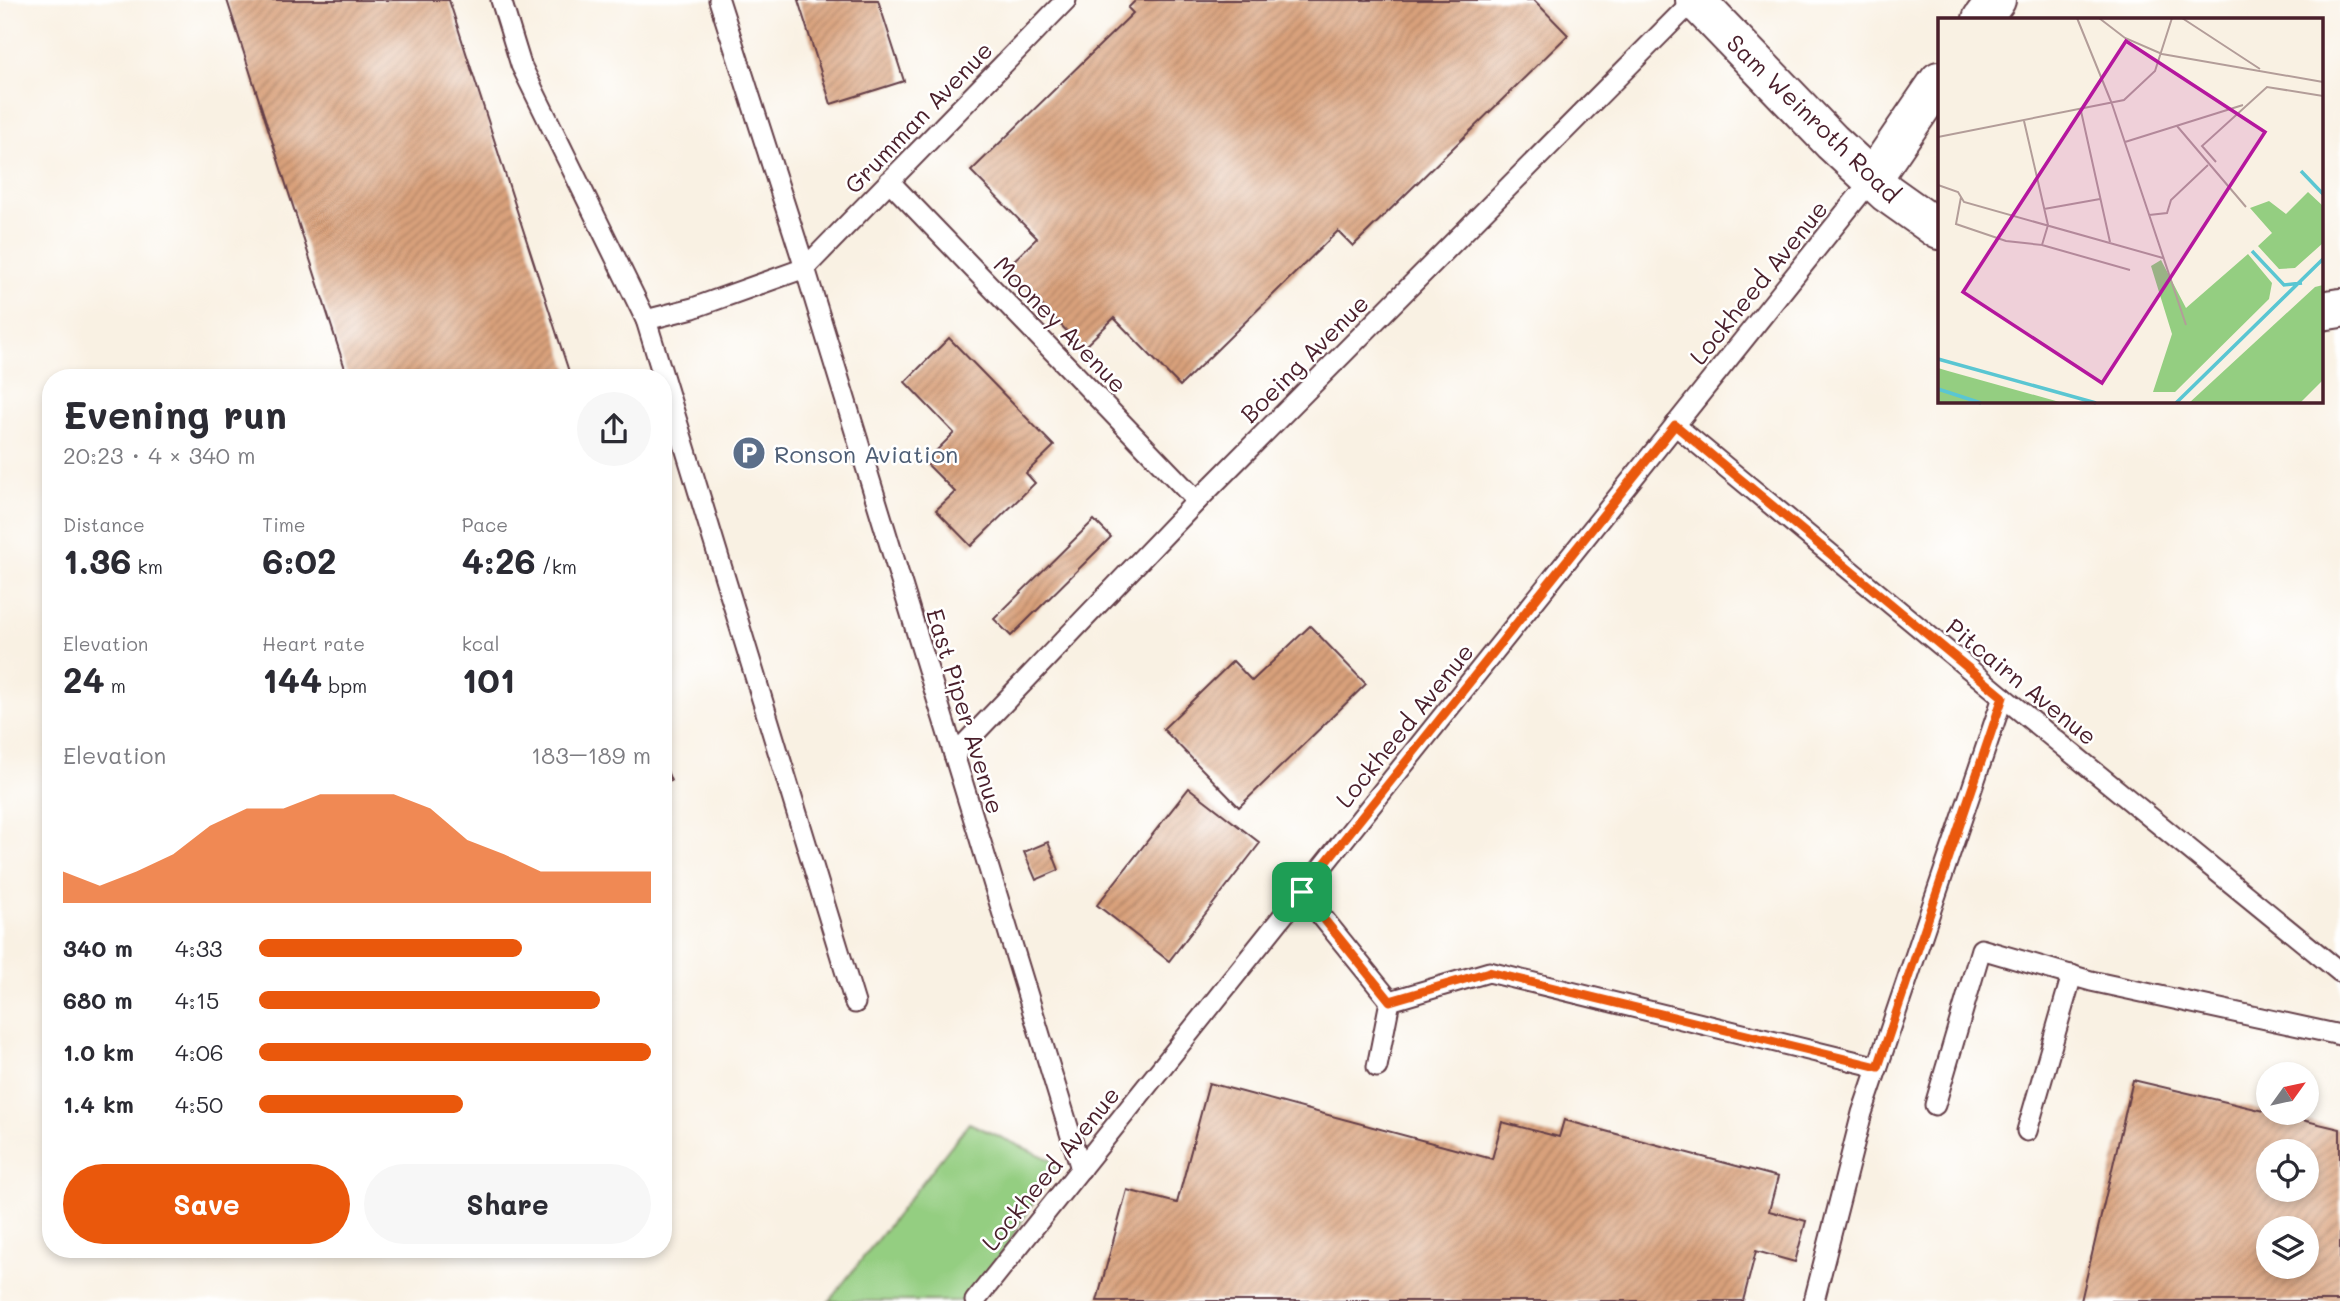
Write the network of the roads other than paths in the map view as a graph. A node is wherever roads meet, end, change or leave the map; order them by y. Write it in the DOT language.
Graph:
graph roads {
  1 [pos="501,0"];
  2 [pos="719,0"];
  3 [pos="1066,0"];
  4 [pos="1694,0"];
  5 [pos="1996,0"];
  6 [pos="1983,18"];
  7 [pos="1938,82"];
  8 [pos="1871,179"];
  9 [pos="890,181"];
  10 [pos="1938,229"];
  11 [pos="805,268"];
  12 [pos="2340,308"];
  13 [pos="2322,311"];
  14 [pos="646,320"];
  15 [pos="661,369"];
  16 [pos="672,405"];
  17 [pos="1675,425"];
  18 [pos="1197,500"];
  19 [pos="2003,697"];
  20 [pos="954,755"];
  21 [pos="1302,892"];
  22 [pos="2340,972"];
  23 [pos="2072,975"];
  24 [pos="1390,1001"];
  25 [pos="855,1003"];
  26 [pos="2340,1035"];
  27 [pos="1377,1067"];
  28 [pos="1878,1067"];
  29 [pos="1936,1105"];
  30 [pos="2027,1131"];
  31 [pos="1081,1168"];
  32 [pos="975,1301"];
  33 [pos="1814,1301"];
  1 -- 14 [label="lane"];
  2 -- 11 [label="lane, East Piper Avenue"];
  3 -- 9 [label="lane, Grumman Avenue"];
  4 -- 8 [label="street, Sam Weinroth Road"];
  4 -- 18 [label="lane, Boeing Avenue"];
  5 -- 6 [label="street"];
  7 -- 8 [label="street"];
  8 -- 10 [label="street, Sam Weinroth Road"];
  8 -- 17 [label="lane, Lockheed Avenue"];
  9 -- 11 [label="lane, Grumman Avenue"];
  9 -- 18 [label="lane, Mooney Avenue"];
  11 -- 14 [label="lane"];
  11 -- 20 [label="lane, East Piper Avenue"];
  12 -- 13 [label="street"];
  14 -- 15 [label="lane"];
  16 -- 25 [label="lane"];
  17 -- 19 [label="lane, Pitcairn Avenue"];
  17 -- 21 [label="lane, Lockheed Avenue"];
  18 -- 20 [label="lane, Boeing Avenue"];
  19 -- 22 [label="lane, Pitcairn Avenue"];
  19 -- 28 [label="lane"];
  20 -- 31 [label="lane, East Piper Avenue"];
  21 -- 24 [label="lane"];
  21 -- 31 [label="lane, Lockheed Avenue"];
  23 -- 26 [label="lane"];
  23 -- 29 [label="lane"];
  23 -- 30 [label="lane"];
  24 -- 27 [label="lane"];
  24 -- 28 [label="lane"];
  28 -- 33 [label="lane"];
  31 -- 32 [label="lane, Lockheed Avenue"];
}
